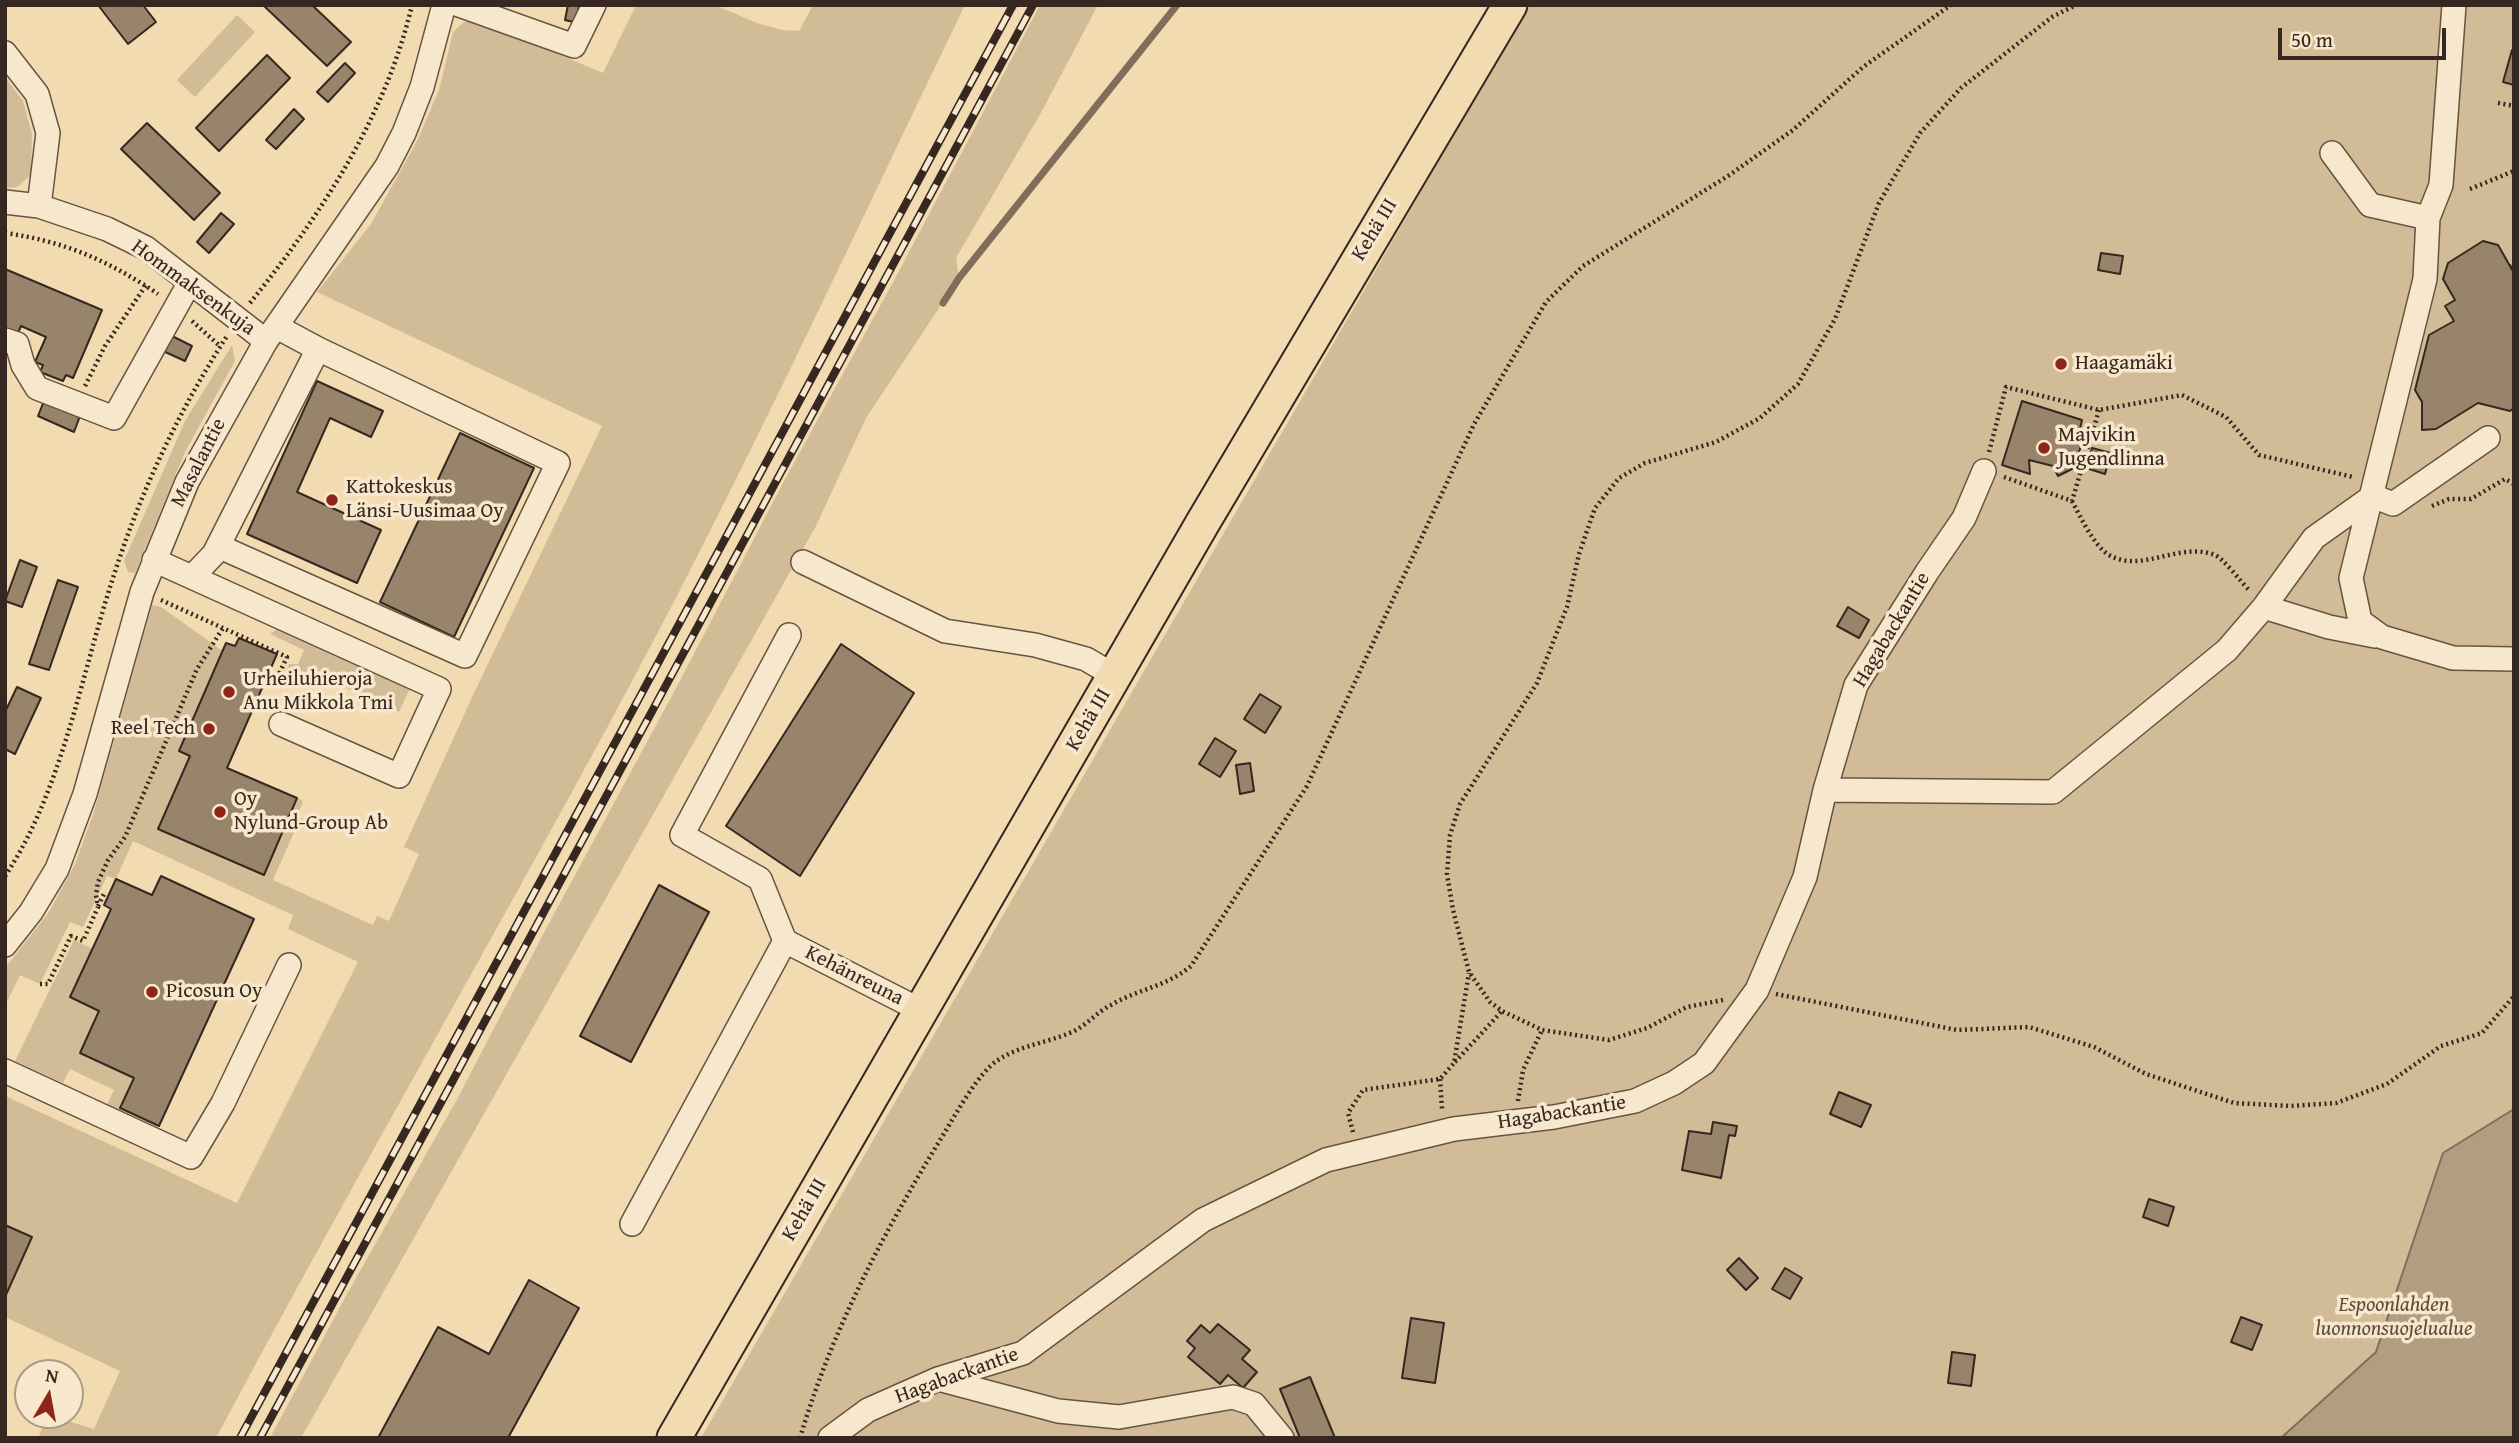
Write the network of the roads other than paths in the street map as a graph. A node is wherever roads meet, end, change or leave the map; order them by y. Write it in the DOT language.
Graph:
graph roads {
  1 [pos="444,5"];
  2 [pos="458,5"];
  3 [pos="594,5"];
  4 [pos="1510,5"];
  5 [pos="2454,9"];
  6 [pos="5,53"];
  7 [pos="2332,153"];
  8 [pos="5,202"];
  9 [pos="39,206"];
  10 [pos="2428,218"];
  11 [pos="190,282"];
  12 [pos="272,334"];
  13 [pos="5,340"];
  14 [pos="318,349"];
  15 [pos="2488,438"];
  16 [pos="1984,471"];
  17 [pos="2374,488"];
  18 [pos="218,546"];
  19 [pos="154,560"];
  20 [pos="803,562"];
  21 [pos="192,578"];
  22 [pos="2264,607"];
  23 [pos="789,635"];
  24 [pos="2382,637"];
  25 [pos="2514,659"];
  26 [pos="1115,676"];
  27 [pos="281,724"];
  28 [pos="1825,790"];
  29 [pos="785,941"];
  30 [pos="5,945"];
  31 [pos="289,965"];
  32 [pos="922,1011"];
  33 [pos="5,1071"];
  34 [pos="632,1224"];
  35 [pos="937,1379"];
  36 [pos="674,1438"];
  37 [pos="830,1438"];
  38 [pos="1282,1438"];
  1 -- 12 [label="street, Masalantie"];
  2 -- 3 [label="street"];
  4 -- 26 [label="highway, Kehä III"];
  5 -- 10 [label="street"];
  6 -- 9 [label="street"];
  7 -- 10 [label="street"];
  8 -- 9 [label="street, Hommaksenkuja"];
  9 -- 11 [label="street, Hommaksenkuja"];
  10 -- 17 [label="street"];
  11 -- 12 [label="street, Hommaksenkuja"];
  11 -- 13 [label="street"];
  12 -- 14 [label="street, Hommaksenkuja"];
  12 -- 19 [label="street, Masalantie"];
  14 -- 18 [label="street"];
  14 -- 18 [label="street, Hommaksenkuja"];
  15 -- 17 [label="street"];
  16 -- 28 [label="street, Hagabackantie"];
  17 -- 22 [label="street"];
  17 -- 24 [label="street"];
  18 -- 21 [label="street"];
  19 -- 21 [label="street"];
  19 -- 30 [label="street, Masalantie"];
  20 -- 26 [label="street"];
  21 -- 27 [label="street"];
  22 -- 24 [label="street"];
  22 -- 28 [label="street"];
  23 -- 29 [label="street"];
  24 -- 25 [label="street"];
  26 -- 32 [label="highway, Kehä III"];
  28 -- 35 [label="street, Hagabackantie"];
  29 -- 32 [label="street, Kehänreuna"];
  29 -- 34 [label="street"];
  31 -- 33 [label="street"];
  32 -- 36 [label="highway, Kehä III"];
  35 -- 37 [label="street, Hagabackantie"];
  35 -- 38 [label="street"];
}
